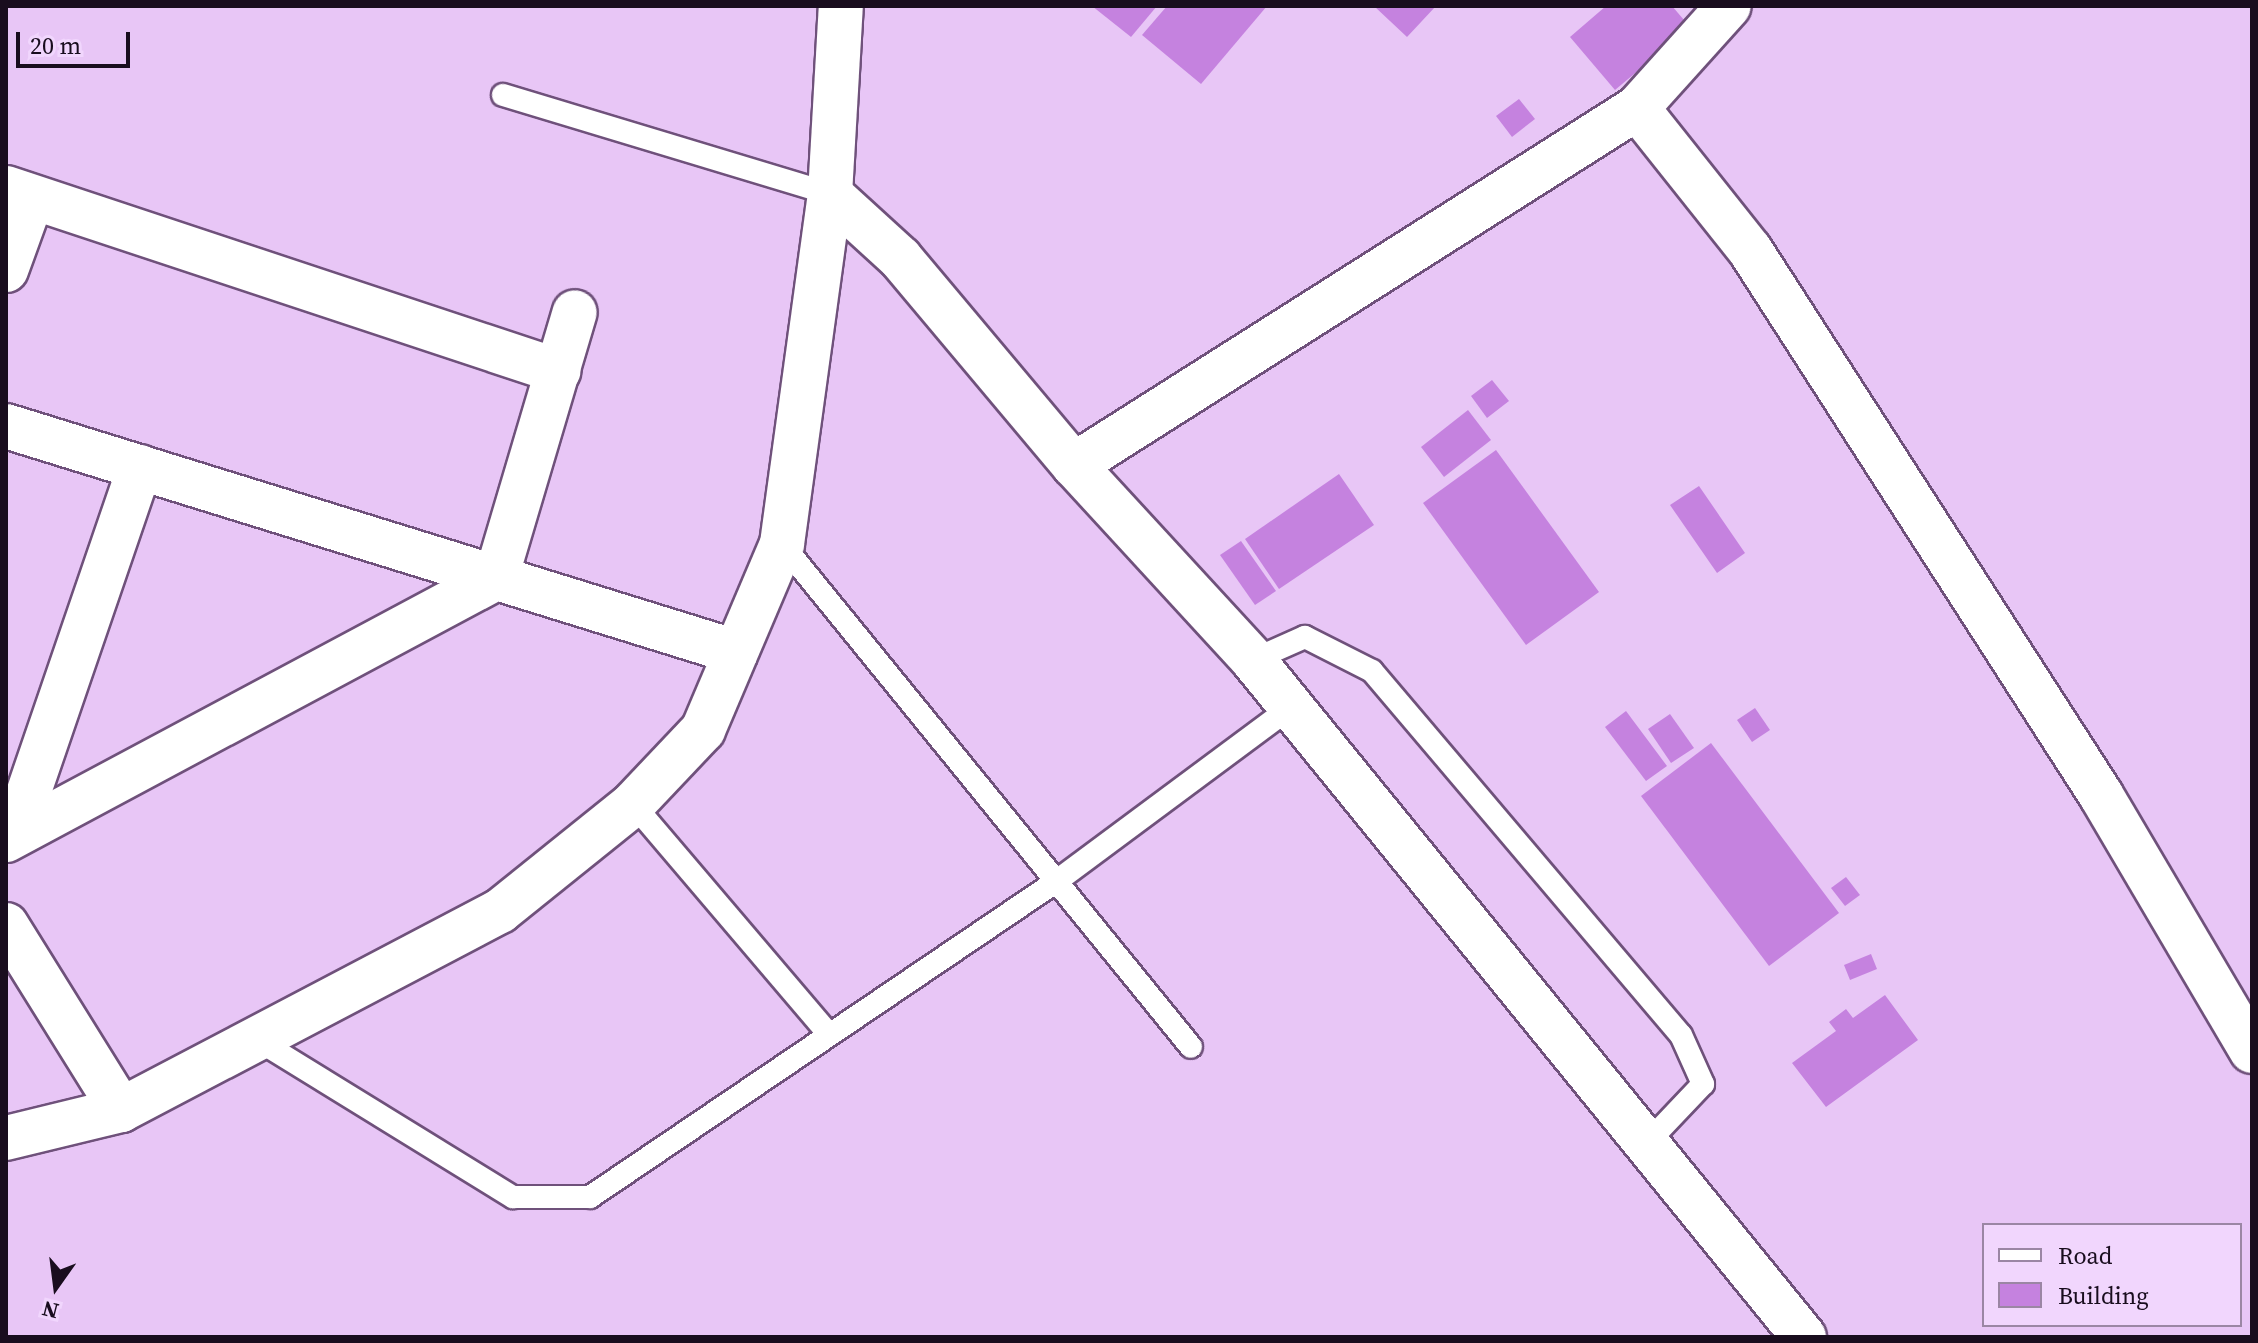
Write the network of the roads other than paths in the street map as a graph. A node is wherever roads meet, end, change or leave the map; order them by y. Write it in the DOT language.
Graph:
graph roads {
  1 [pos="841,6"];
  2 [pos="1729,6"];
  3 [pos="503,95"];
  4 [pos="1637,108"];
  5 [pos="19,193"];
  6 [pos="830,194"];
  7 [pos="6,270"];
  8 [pos="575,312"];
  9 [pos="558,371"];
  10 [pos="6,426"];
  11 [pos="1074,465"];
  12 [pos="140,467"];
  13 [pos="782,544"];
  14 [pos="496,578"];
  15 [pos="736,652"];
  16 [pos="1253,660"];
  17 [pos="1291,707"];
  18 [pos="633,804"];
  19 [pos="10,838"];
  20 [pos="1054,883"];
  21 [pos="6,925"];
  22 [pos="828,1033"];
  23 [pos="256,1039"];
  24 [pos="1191,1047"];
  25 [pos="2252,1051"];
  26 [pos="121,1110"];
  27 [pos="6,1138"];
  28 [pos="1646,1144"];
  29 [pos="1804,1337"];
  1 -- 6 [label="street"];
  2 -- 4 [label="street"];
  3 -- 6 [label="lane"];
  4 -- 11 [label="street"];
  4 -- 25 [label="street"];
  5 -- 7 [label="street"];
  5 -- 9 [label="street"];
  6 -- 11 [label="street"];
  6 -- 13 [label="street"];
  8 -- 9 [label="street"];
  9 -- 14 [label="street"];
  10 -- 12 [label="street"];
  11 -- 16 [label="street"];
  12 -- 14 [label="street"];
  12 -- 19 [label="street"];
  13 -- 15 [label="street"];
  13 -- 20 [label="lane"];
  14 -- 15 [label="street"];
  14 -- 19 [label="street"];
  15 -- 18 [label="street"];
  16 -- 17 [label="street"];
  16 -- 28 [label="lane"];
  17 -- 20 [label="lane"];
  17 -- 28 [label="street"];
  18 -- 22 [label="lane"];
  18 -- 23 [label="street"];
  20 -- 22 [label="lane"];
  20 -- 24 [label="lane"];
  21 -- 26 [label="street"];
  22 -- 23 [label="lane"];
  23 -- 26 [label="street"];
  26 -- 27 [label="street"];
  28 -- 29 [label="street"];
}
